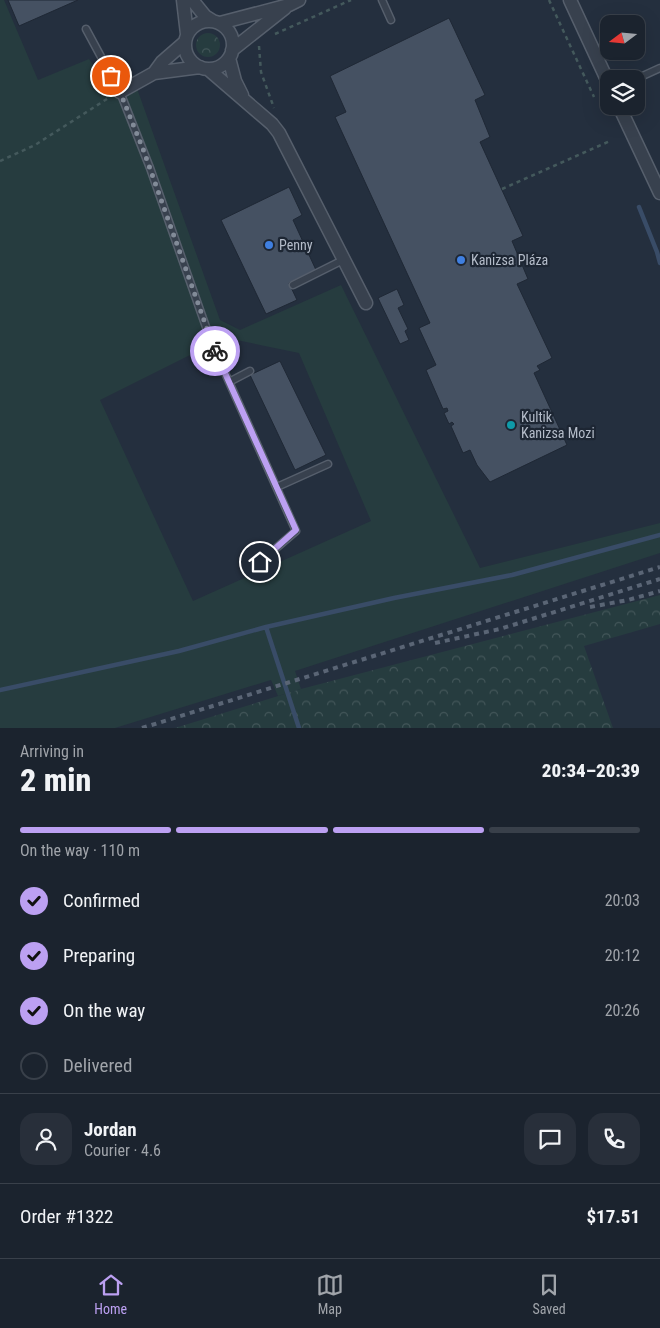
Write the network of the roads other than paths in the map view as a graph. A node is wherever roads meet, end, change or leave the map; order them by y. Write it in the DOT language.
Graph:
graph roads {
  1 [pos="183,0"];
  2 [pos="192,0"];
  3 [pos="382,0"];
  4 [pos="570,0"];
  5 [pos="294,2"];
  6 [pos="391,20"];
  7 [pos="217,22"];
  8 [pos="86,29"];
  9 [pos="186,38"];
  10 [pos="231,54"];
  11 [pos="204,68"];
  12 [pos="660,68"];
  13 [pos="602,70"];
  14 [pos="154,73"];
  15 [pos="645,75"];
  16 [pos="120,92"];
  17 [pos="246,101"];
  18 [pos="623,115"];
  19 [pos="660,193"];
  20 [pos="343,260"];
  21 [pos="294,285"];
  22 [pos="366,303"];
  23 [pos="250,372"];
  24 [pos="229,382"];
  25 [pos="328,464"];
  26 [pos="276,487"];
  27 [pos="260,562"];
  1 -- 9 [label="street"];
  2 -- 7 [label="street"];
  3 -- 6 [label="lane"];
  4 -- 13 [label="street"];
  5 -- 7 [label="street"];
  5 -- 10 [label="street"];
  7 -- 9 [label="street"];
  7 -- 10 [label="street"];
  8 -- 16 [label="lane"];
  9 -- 11 [label="street"];
  9 -- 14 [label="street"];
  10 -- 11 [label="street"];
  10 -- 17 [label="street"];
  11 -- 14 [label="street"];
  11 -- 17 [label="street"];
  12 -- 15 [label="lane"];
  14 -- 16 [label="street"];
  16 -- 24 [label="lane"];
  17 -- 20 [label="street"];
  18 -- 19 [label="street"];
  20 -- 21 [label="lane"];
  20 -- 22 [label="street"];
  23 -- 24 [label="lane"];
  24 -- 26 [label="lane"];
  25 -- 26 [label="lane"];
  26 -- 27 [label="lane"];
}
